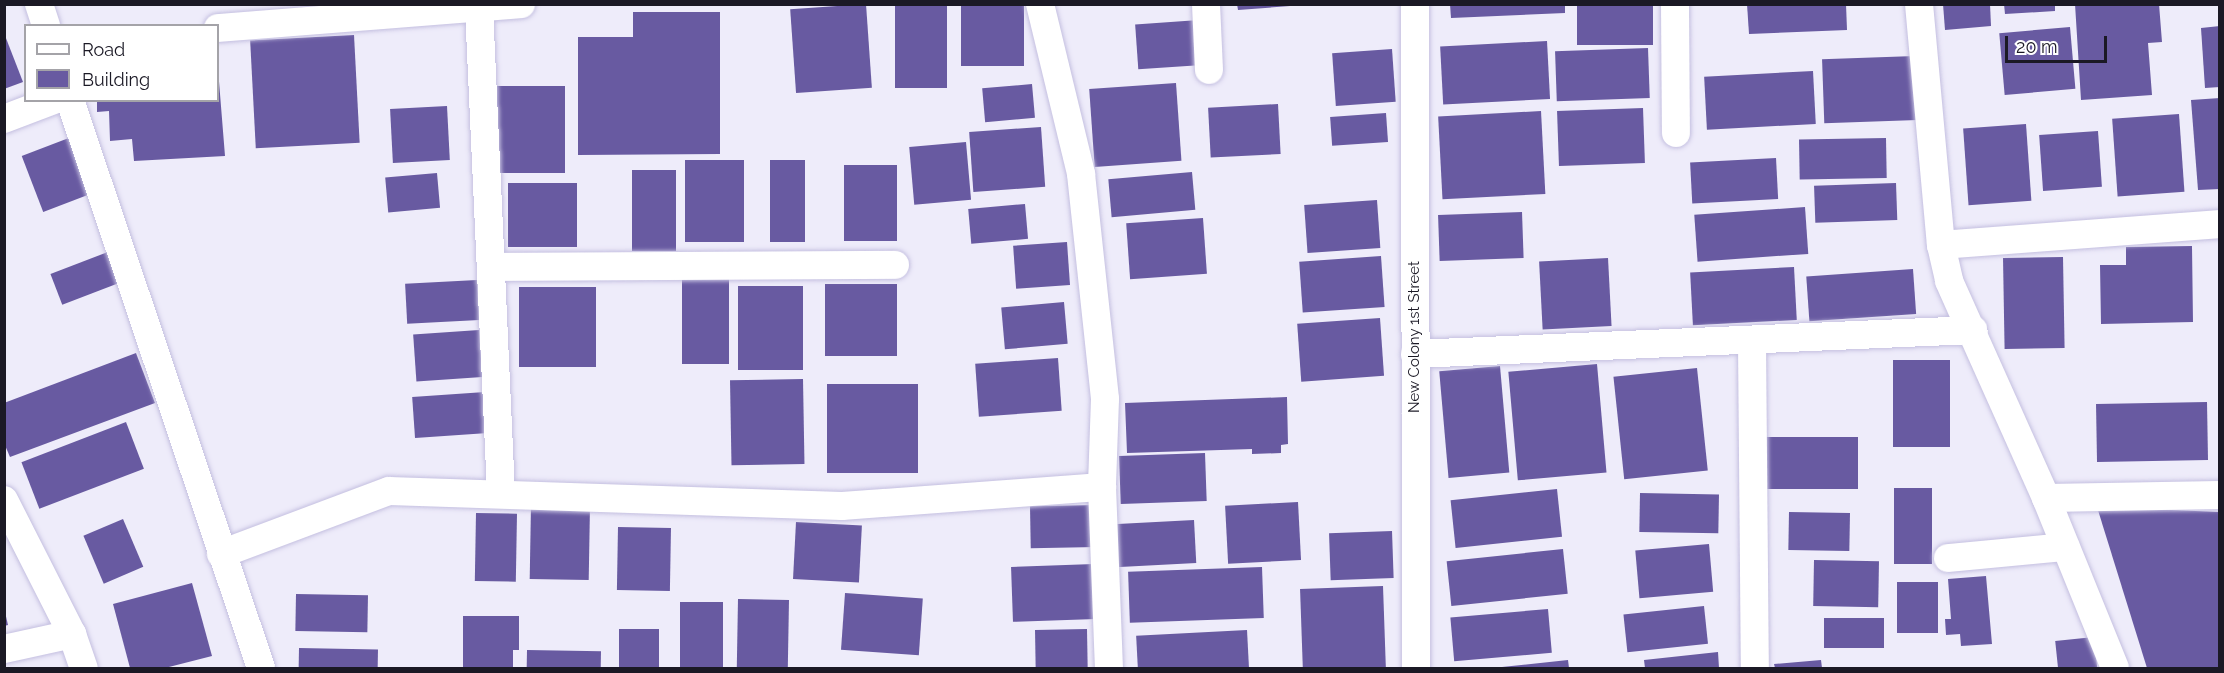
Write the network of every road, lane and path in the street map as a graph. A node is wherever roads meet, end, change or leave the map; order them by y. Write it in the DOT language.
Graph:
graph roads {
  1 [pos="39,4"];
  2 [pos="521,4"];
  3 [pos="1040,4"];
  4 [pos="1206,4"];
  5 [pos="1415,4"];
  6 [pos="1675,4"];
  7 [pos="1919,4"];
  8 [pos="479,8"];
  9 [pos="45,24"];
  10 [pos="219,28"];
  11 [pos="1209,70"];
  12 [pos="49,102"];
  13 [pos="71,102"];
  14 [pos="4,119"];
  15 [pos="1676,133"];
  16 [pos="2220,224"];
  17 [pos="1941,245"];
  18 [pos="896,265"];
  19 [pos="494,267"];
  20 [pos="1973,330"];
  21 [pos="1752,342"];
  22 [pos="1415,354"];
  23 [pos="1102,488"];
  24 [pos="501,494"];
  25 [pos="2220,495"];
  26 [pos="2046,498"];
  27 [pos="4,500"];
  28 [pos="2065,547"];
  29 [pos="221,554"];
  30 [pos="1948,558"];
  31 [pos="72,634"];
  32 [pos="4,649"];
  33 [pos="84,669"];
  34 [pos="261,669"];
  35 [pos="1109,669"];
  36 [pos="1416,669"];
  37 [pos="1755,669"];
  38 [pos="2115,669"];
  1 -- 9 [label="street"];
  2 -- 8 [label="street"];
  3 -- 23 [label="street"];
  4 -- 11 [label="street"];
  5 -- 22 [label="street, New Colony 1st Street"];
  6 -- 15 [label="street"];
  7 -- 17 [label="street"];
  8 -- 10 [label="street"];
  8 -- 19 [label="street"];
  12 -- 14 [label="street"];
  13 -- 29 [label="street"];
  16 -- 17 [label="street"];
  17 -- 20 [label="street"];
  18 -- 19 [label="street"];
  19 -- 24 [label="street"];
  20 -- 21 [label="street"];
  20 -- 26 [label="street"];
  21 -- 22 [label="street"];
  21 -- 37 [label="street"];
  22 -- 36 [label="street, New Colony 1st Street"];
  23 -- 24 [label="street"];
  23 -- 35 [label="street"];
  24 -- 29 [label="street"];
  25 -- 26 [label="street"];
  26 -- 28 [label="street"];
  27 -- 31 [label="street"];
  28 -- 30 [label="street"];
  28 -- 38 [label="street"];
  29 -- 34 [label="street"];
  31 -- 32 [label="street"];
  31 -- 33 [label="street"];
}
